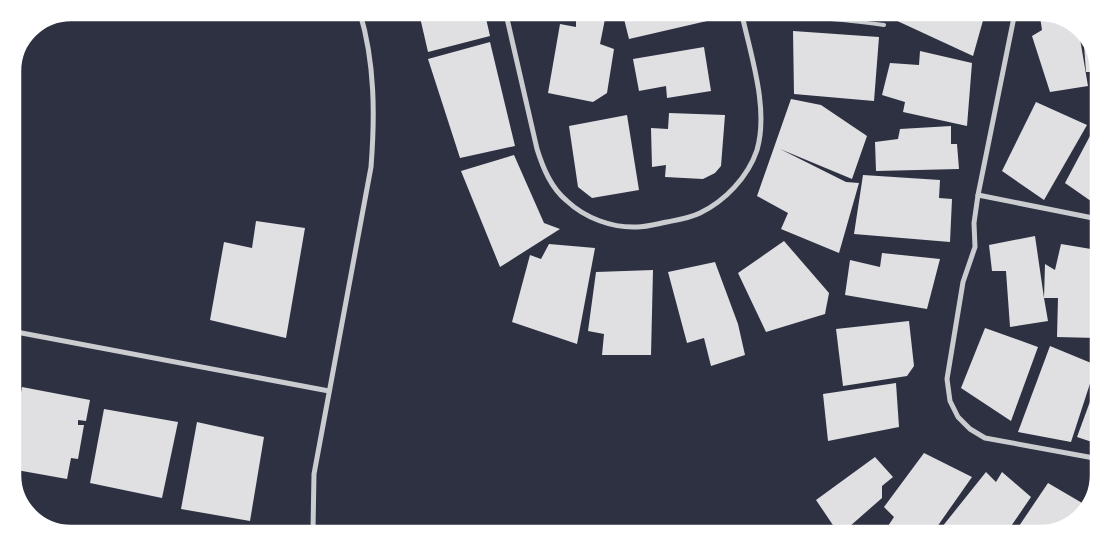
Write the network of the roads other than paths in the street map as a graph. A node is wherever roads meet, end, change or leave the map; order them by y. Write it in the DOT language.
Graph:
graph roads {
  1 [pos="362,20"];
  2 [pos="507,20"];
  3 [pos="743,20"];
  4 [pos="843,20"];
  5 [pos="1013,20"];
  6 [pos="884,25"];
  7 [pos="978,195"];
  8 [pos="1091,218"];
  9 [pos="20,333"];
  10 [pos="329,391"];
  11 [pos="1091,457"];
  12 [pos="313,526"];
  1 -- 10 [label="street"];
  2 -- 3 [label="street"];
  4 -- 6 [label="lane"];
  5 -- 7 [label="street"];
  7 -- 8 [label="street"];
  7 -- 11 [label="street"];
  9 -- 10 [label="street"];
  10 -- 12 [label="street"];
}
